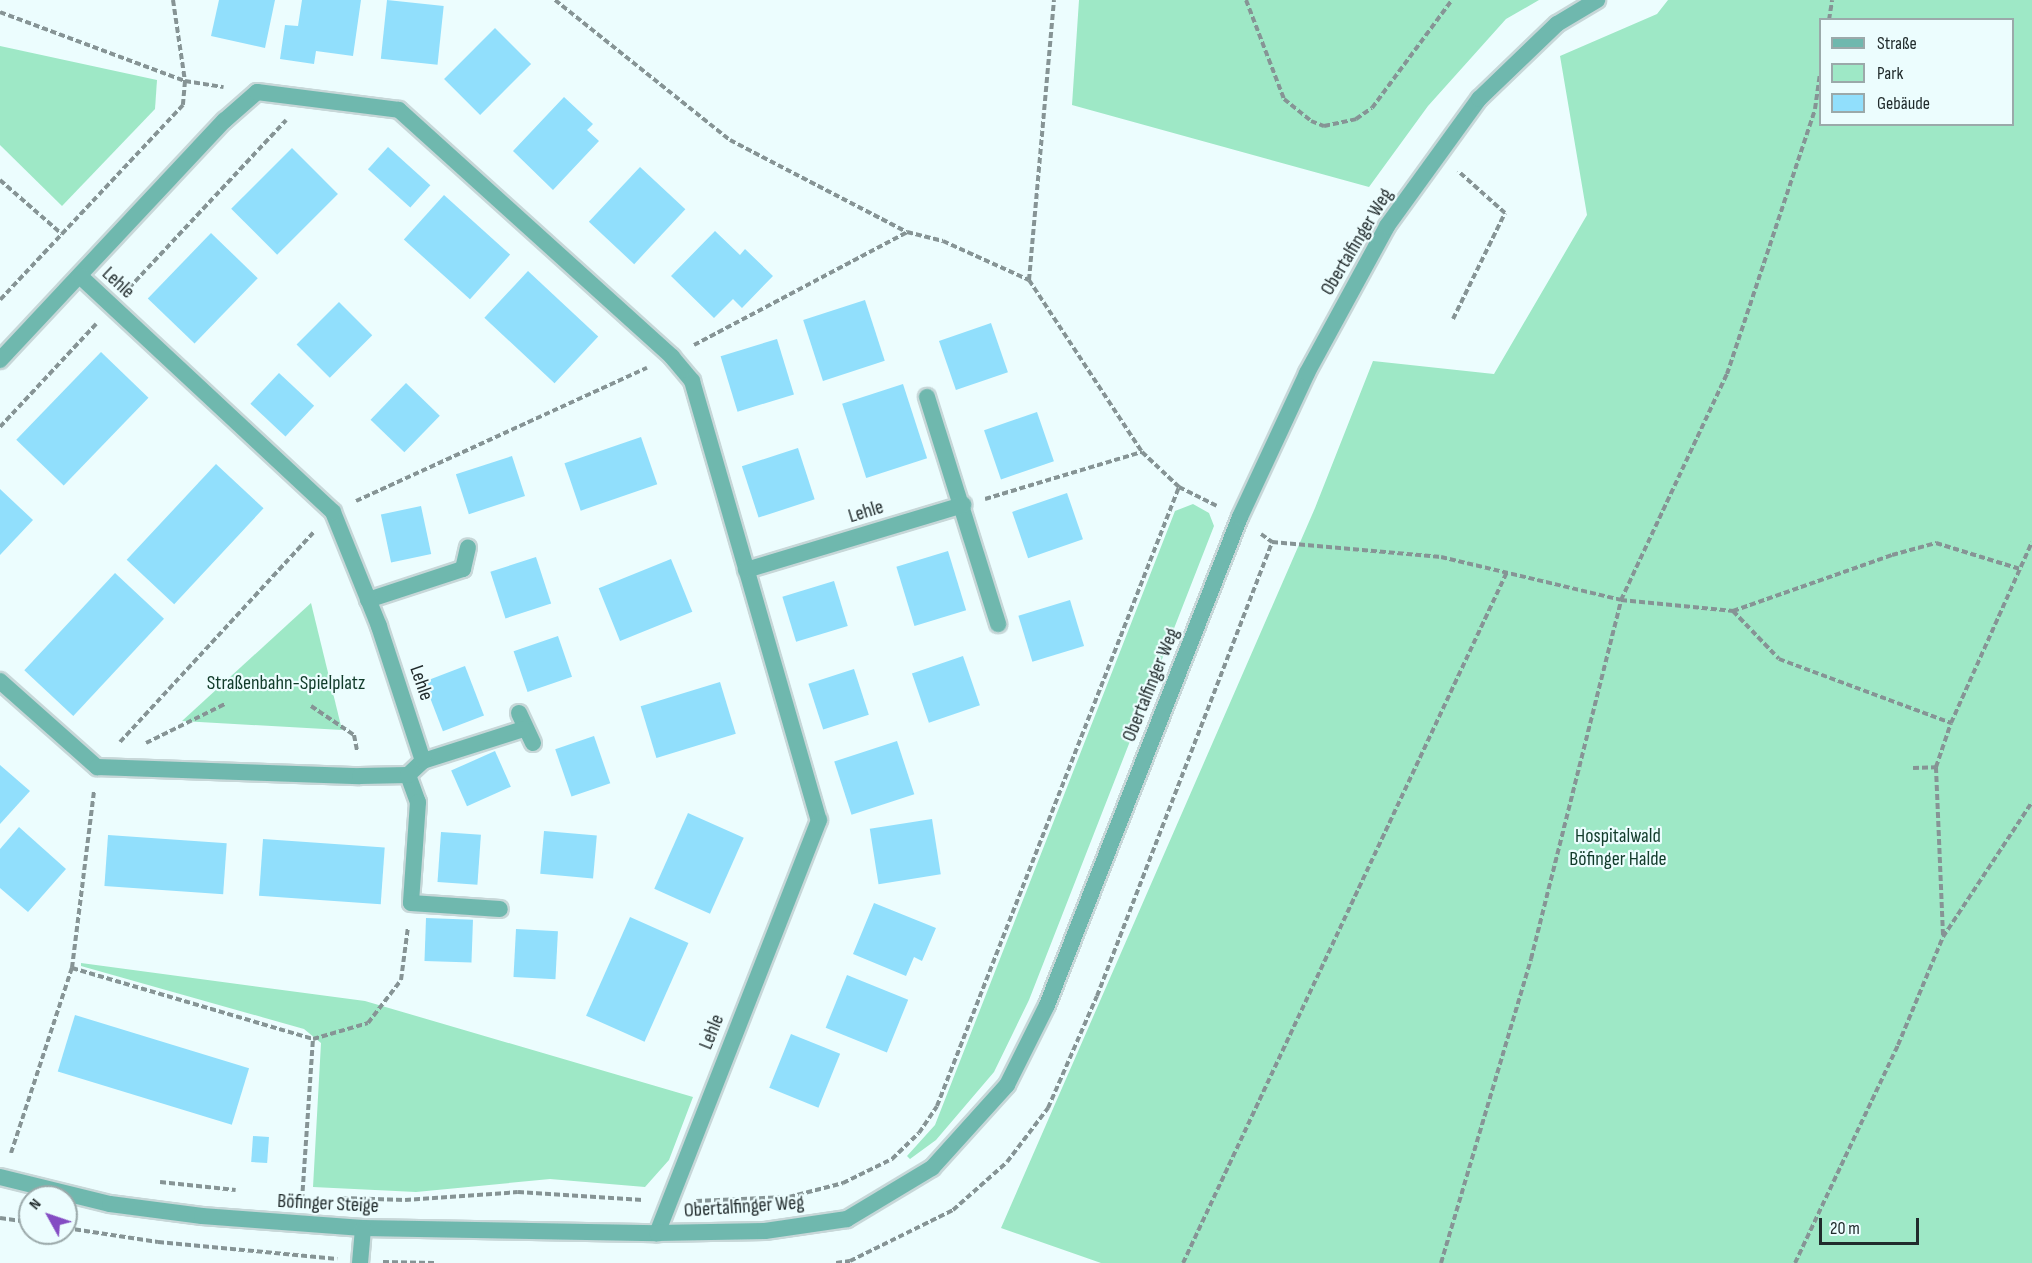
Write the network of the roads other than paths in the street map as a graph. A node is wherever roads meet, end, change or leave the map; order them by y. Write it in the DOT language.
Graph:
graph roads {
  1 [pos="1598,0"];
  2 [pos="80,276"];
  3 [pos="0,360"];
  4 [pos="927,397"];
  5 [pos="963,505"];
  6 [pos="468,548"];
  7 [pos="746,570"];
  8 [pos="368,600"];
  9 [pos="998,624"];
  10 [pos="0,681"];
  11 [pos="533,743"];
  12 [pos="423,761"];
  13 [pos="408,775"];
  14 [pos="500,909"];
  15 [pos="0,1177"];
  16 [pos="363,1228"];
  17 [pos="657,1233"];
  18 [pos="360,1262"];
  1 -- 17 [label="street, Obertalfinger Weg"];
  2 -- 3 [label="street, Lehle"];
  2 -- 7 [label="street, Lehle"];
  2 -- 8 [label="street, Lehle"];
  4 -- 5 [label="street"];
  5 -- 7 [label="street, Lehle"];
  5 -- 9 [label="street"];
  6 -- 8 [label="street"];
  7 -- 17 [label="street, Lehle"];
  8 -- 12 [label="street, Lehle"];
  10 -- 13 [label="street"];
  11 -- 12 [label="street"];
  12 -- 13 [label="street"];
  13 -- 14 [label="street"];
  15 -- 16 [label="street, Böfinger Steige"];
  16 -- 17 [label="street, Böfinger Steige"];
  16 -- 18 [label="street"];
}
